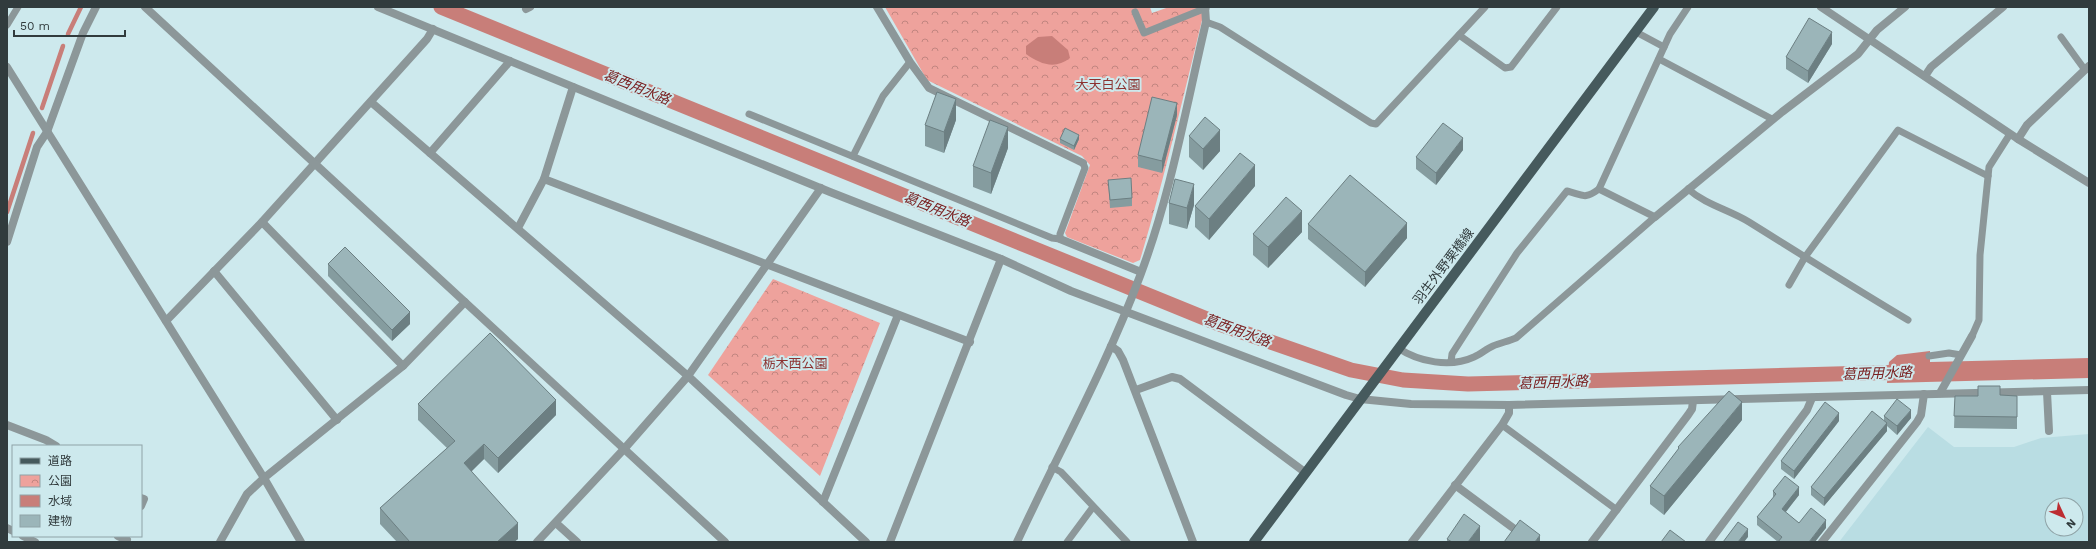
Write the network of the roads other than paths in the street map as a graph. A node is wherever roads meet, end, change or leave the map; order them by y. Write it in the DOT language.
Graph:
graph roads {
  1 [pos="18,7"];
  2 [pos="96,7"];
  3 [pos="145,7"];
  4 [pos="378,7"];
  5 [pos="877,7"];
  6 [pos="1485,7"];
  7 [pos="1557,7"];
  8 [pos="1654,7"];
  9 [pos="1688,7"];
  10 [pos="1821,7"];
  11 [pos="1905,7"];
  12 [pos="2003,7"];
  13 [pos="1205,8"];
  14 [pos="1135,12"];
  15 [pos="1206,22"];
  16 [pos="7,25"];
  17 [pos="432,29"];
  18 [pos="1636,32"];
  19 [pos="1459,35"];
  20 [pos="2061,38"];
  21 [pos="1869,41"];
  22 [pos="1664,47"];
  23 [pos="1658,59"];
  24 [pos="510,61"];
  25 [pos="910,62"];
  26 [pos="7,67"];
  27 [pos="2087,68"];
  28 [pos="1924,76"];
  29 [pos="573,87"];
  30 [pos="371,102"];
  31 [pos="749,114"];
  32 [pos="1772,119"];
  33 [pos="47,132"];
  34 [pos="2014,136"];
  35 [pos="430,153"];
  36 [pos="853,156"];
  37 [pos="1083,163"];
  38 [pos="315,164"];
  39 [pos="1988,176"];
  40 [pos="544,179"];
  41 [pos="2089,182"];
  42 [pos="821,188"];
  43 [pos="1599,188"];
  44 [pos="1688,189"];
  45 [pos="1655,217"];
  46 [pos="262,222"];
  47 [pos="518,228"];
  48 [pos="1060,239"];
  49 [pos="7,242"];
  50 [pos="1805,257"];
  51 [pos="1001,259"];
  52 [pos="768,264"];
  53 [pos="214,271"];
  54 [pos="1140,275"];
  55 [pos="1789,285"];
  56 [pos="465,302"];
  57 [pos="1127,308"];
  58 [pos="898,314"];
  59 [pos="1908,320"];
  60 [pos="166,322"];
  61 [pos="1972,336"];
  62 [pos="970,342"];
  63 [pos="1111,346"];
  64 [pos="1398,348"];
  65 [pos="1929,356"];
  66 [pos="1960,356"];
  67 [pos="1452,362"];
  68 [pos="402,366"];
  69 [pos="688,376"];
  70 [pos="1136,390"];
  71 [pos="2089,390"];
  72 [pos="2047,392"];
  73 [pos="1940,393"];
  74 [pos="1924,394"];
  75 [pos="1362,396"];
  76 [pos="1812,398"];
  77 [pos="1693,401"];
  78 [pos="1509,405"];
  79 [pos="337,420"];
  80 [pos="7,425"];
  81 [pos="1502,425"];
  82 [pos="2049,431"];
  83 [pos="54,445"];
  84 [pos="624,448"];
  85 [pos="1052,468"];
  86 [pos="1306,473"];
  87 [pos="264,478"];
  88 [pos="1455,485"];
  89 [pos="823,502"];
  90 [pos="1093,507"];
  91 [pos="1617,510"];
  92 [pos="556,523"];
  93 [pos="25,537"];
  94 [pos="35,542"];
  95 [pos="220,542"];
  96 [pos="301,542"];
  97 [pos="537,542"];
  98 [pos="576,542"];
  99 [pos="725,542"];
  100 [pos="866,542"];
  101 [pos="890,542"];
  102 [pos="1017,542"];
  103 [pos="1067,542"];
  104 [pos="1127,542"];
  105 [pos="1194,542"];
  106 [pos="1254,542"];
  107 [pos="1412,542"];
  108 [pos="1532,542"];
  109 [pos="1592,542"];
  110 [pos="1709,542"];
  111 [pos="1822,542"];
  1 -- 16 [label="lane"];
  2 -- 33 [label="street"];
  3 -- 38 [label="street"];
  4 -- 17 [label="street"];
  5 -- 25 [label="street"];
  6 -- 19 [label="lane"];
  7 -- 19 [label="lane"];
  8 -- 18 [label="main road, 羽生外野栗橋線"];
  9 -- 22 [label="lane"];
  10 -- 21 [label="street"];
  11 -- 21 [label="street"];
  12 -- 28 [label="street"];
  13 -- 14 [label="lane"];
  13 -- 15 [label="street"];
  15 -- 19 [label="lane"];
  15 -- 54 [label="street"];
  17 -- 24 [label="street"];
  17 -- 30 [label="street"];
  18 -- 22 [label="lane"];
  18 -- 64 [label="main road, 羽生外野栗橋線"];
  20 -- 27 [label="lane"];
  21 -- 28 [label="street"];
  21 -- 32 [label="street"];
  22 -- 23 [label="lane"];
  23 -- 32 [label="lane"];
  23 -- 43 [label="lane"];
  24 -- 29 [label="street"];
  24 -- 35 [label="street"];
  25 -- 36 [label="lane"];
  25 -- 37 [label="street"];
  26 -- 33 [label="street"];
  27 -- 34 [label="street"];
  28 -- 34 [label="street"];
  29 -- 40 [label="street"];
  29 -- 42 [label="street"];
  30 -- 35 [label="street"];
  30 -- 38 [label="street"];
  31 -- 36 [label="lane"];
  32 -- 44 [label="street"];
  33 -- 49 [label="street"];
  33 -- 60 [label="street"];
  34 -- 39 [label="lane"];
  34 -- 41 [label="street"];
  35 -- 47 [label="street"];
  36 -- 48 [label="lane"];
  37 -- 48 [label="lane"];
  38 -- 46 [label="street"];
  38 -- 56 [label="street"];
  39 -- 50 [label="lane"];
  39 -- 61 [label="lane"];
  40 -- 47 [label="street"];
  40 -- 52 [label="street"];
  42 -- 51 [label="street"];
  42 -- 52 [label="street"];
  43 -- 45 [label="lane"];
  43 -- 67 [label="lane"];
  44 -- 45 [label="street"];
  44 -- 50 [label="lane"];
  45 -- 67 [label="lane"];
  46 -- 53 [label="street"];
  46 -- 68 [label="street"];
  47 -- 69 [label="street"];
  48 -- 54 [label="street"];
  50 -- 55 [label="lane"];
  50 -- 59 [label="lane"];
  51 -- 57 [label="street"];
  51 -- 62 [label="street"];
  52 -- 58 [label="street"];
  52 -- 69 [label="street"];
  53 -- 60 [label="street"];
  53 -- 79 [label="street"];
  54 -- 57 [label="street"];
  56 -- 68 [label="street"];
  56 -- 84 [label="street"];
  57 -- 63 [label="street"];
  57 -- 75 [label="street"];
  58 -- 62 [label="street"];
  58 -- 89 [label="street"];
  60 -- 87 [label="street"];
  61 -- 66 [label="street"];
  62 -- 101 [label="street"];
  63 -- 70 [label="street"];
  63 -- 85 [label="street"];
  64 -- 67 [label="lane"];
  64 -- 75 [label="main road, 羽生外野栗橋線"];
  65 -- 66 [label="lane"];
  66 -- 73 [label="street"];
  68 -- 79 [label="street"];
  69 -- 84 [label="street"];
  69 -- 89 [label="street"];
  70 -- 86 [label="street"];
  70 -- 105 [label="street"];
  71 -- 72 [label="street"];
  72 -- 73 [label="street"];
  72 -- 82 [label="street"];
  73 -- 74 [label="street"];
  74 -- 76 [label="street"];
  74 -- 111 [label="street"];
  75 -- 78 [label="street"];
  75 -- 86 [label="main road, 羽生外野栗橋線"];
  76 -- 77 [label="street"];
  76 -- 110 [label="street"];
  77 -- 78 [label="street"];
  77 -- 91 [label="street"];
  78 -- 81 [label="street"];
  79 -- 87 [label="street"];
  80 -- 83 [label="street"];
  81 -- 88 [label="street"];
  81 -- 91 [label="lane"];
  84 -- 92 [label="street"];
  84 -- 99 [label="street"];
  85 -- 90 [label="lane"];
  85 -- 102 [label="street"];
  86 -- 106 [label="main road, 羽生外野栗橋線"];
  87 -- 95 [label="street"];
  87 -- 96 [label="street"];
  88 -- 107 [label="street"];
  88 -- 108 [label="street"];
  89 -- 100 [label="street"];
  90 -- 103 [label="lane"];
  90 -- 104 [label="lane"];
  91 -- 109 [label="street"];
  92 -- 97 [label="street"];
  92 -- 98 [label="street"];
  93 -- 94 [label="street"];
}
